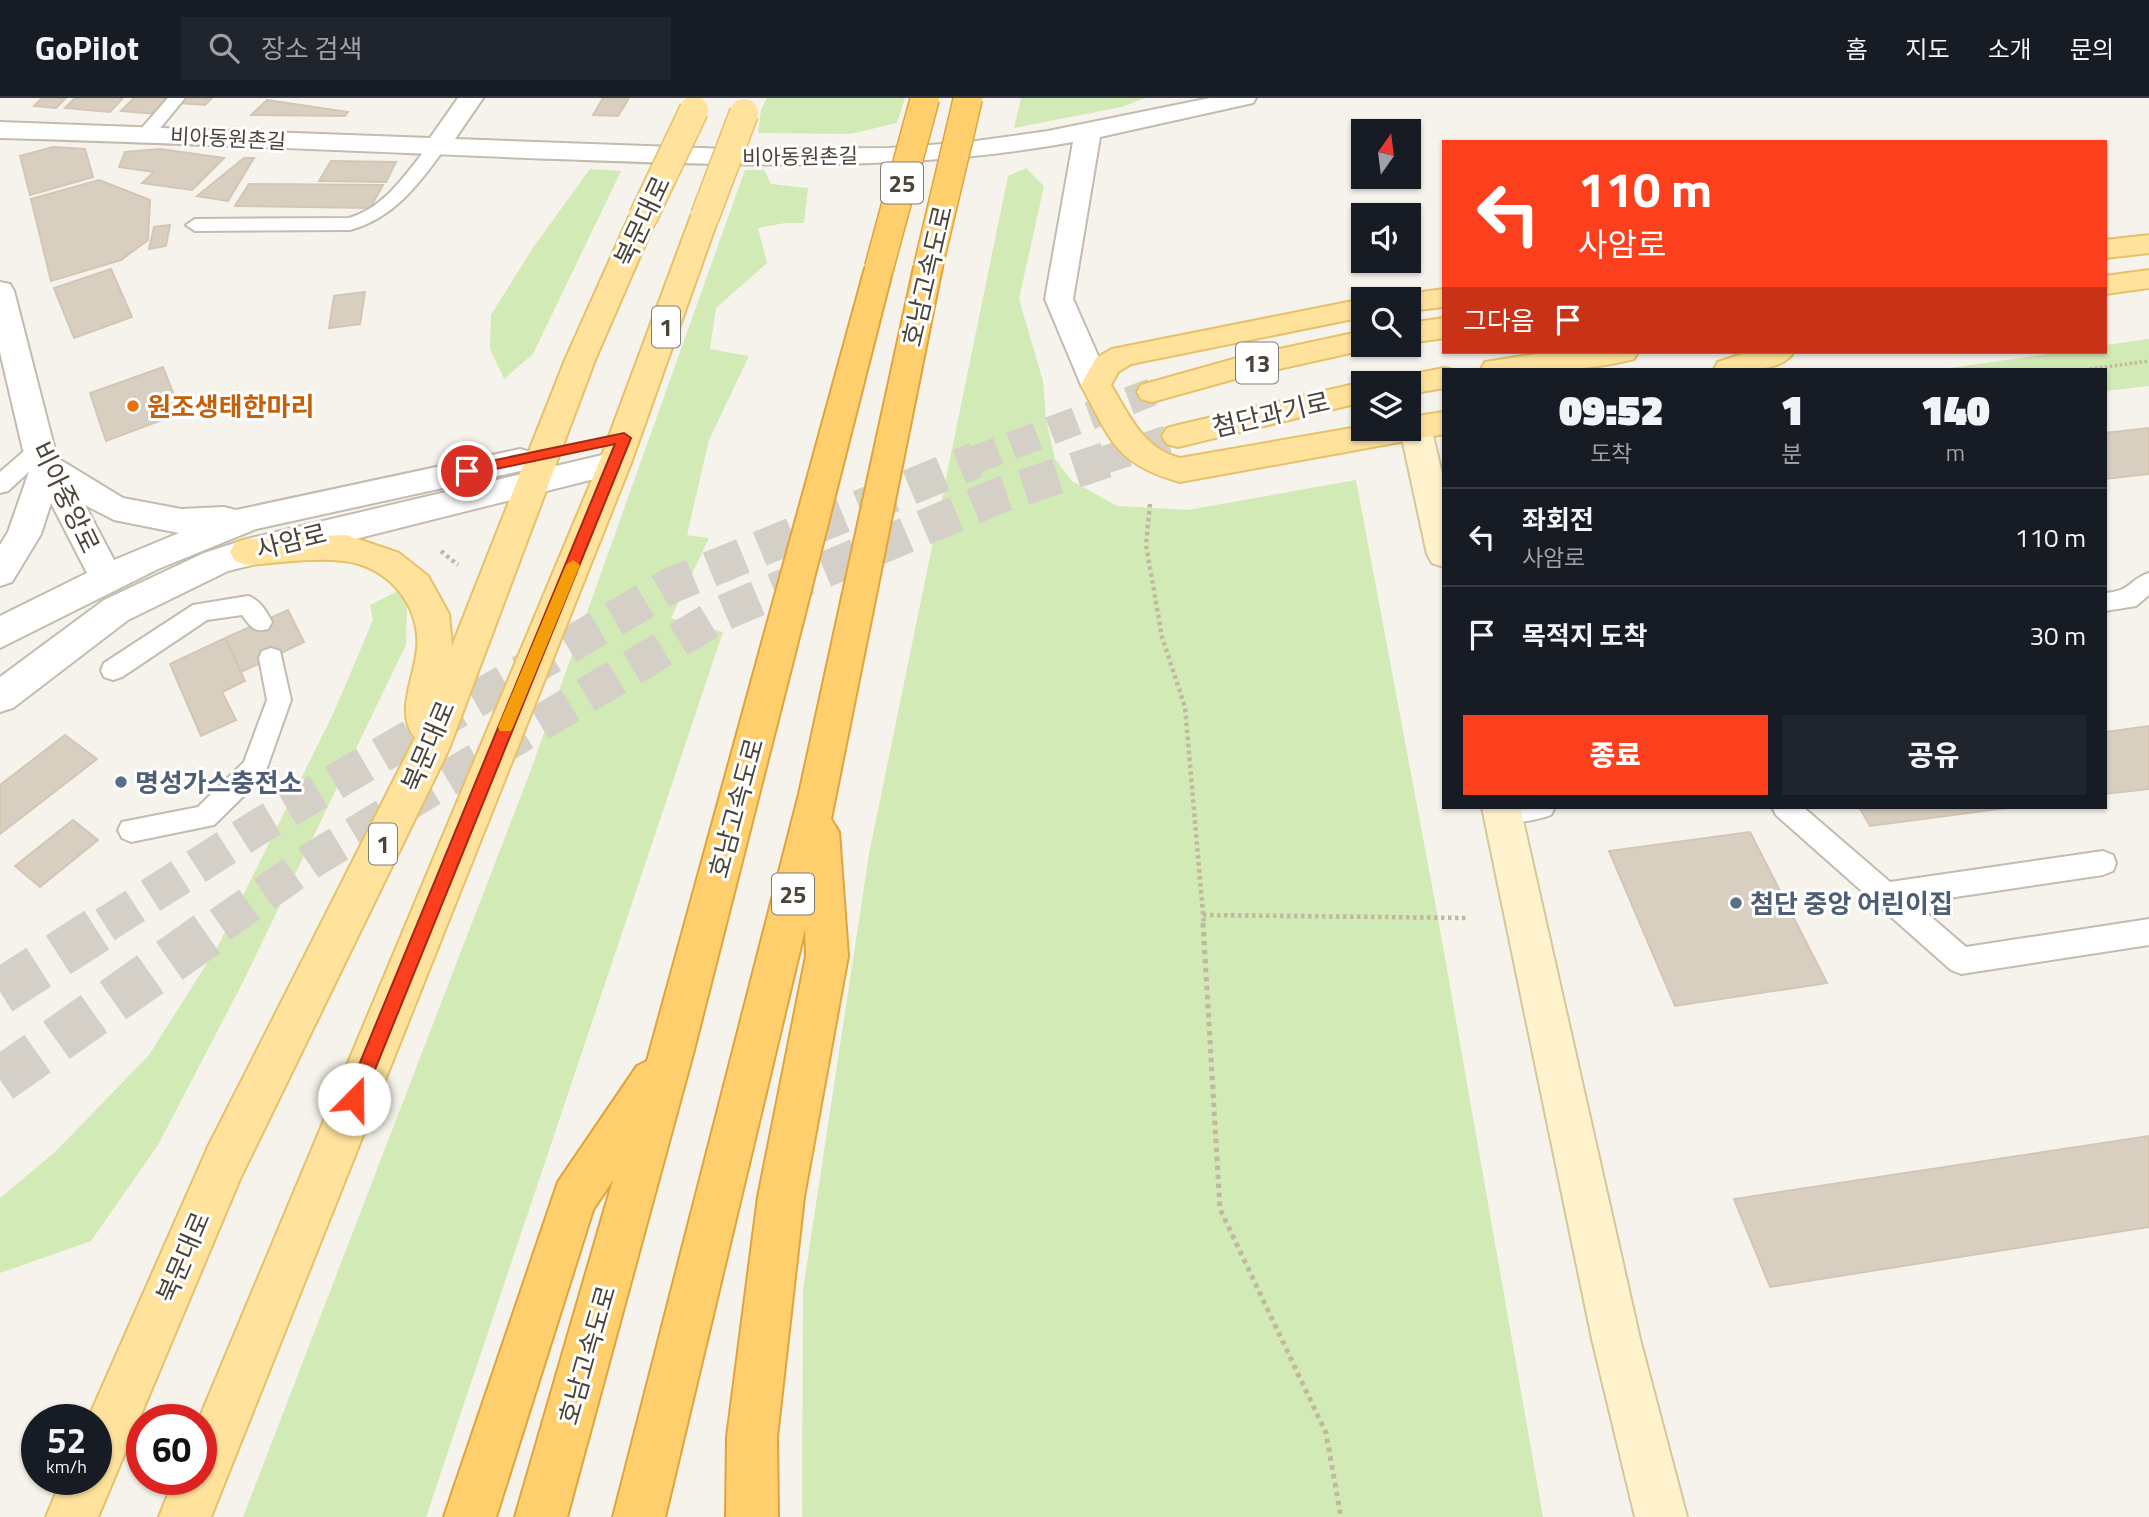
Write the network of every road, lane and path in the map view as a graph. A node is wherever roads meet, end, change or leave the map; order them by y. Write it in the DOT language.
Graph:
graph roads {
  1 [pos="177,98"];
  2 [pos="471,98"];
  3 [pos="925,98"];
  4 [pos="968,98"];
  5 [pos="1244,98"];
  6 [pos="697,104"];
  7 [pos="748,105"];
  8 [pos="0,130"];
  9 [pos="1088,132"];
  10 [pos="146,134"];
  11 [pos="436,148"];
  12 [pos="195,225"];
  13 [pos="2149,244"];
  14 [pos="2107,249"];
  15 [pos="2149,279"];
  16 [pos="2107,285"];
  17 [pos="0,291"];
  18 [pos="1442,298"];
  19 [pos="1421,301"];
  20 [pos="1351,311"];
  21 [pos="1442,328"];
  22 [pos="1421,331"];
  23 [pos="1351,344"];
  24 [pos="1608,354"];
  25 [pos="1773,354"];
  26 [pos="2149,361"];
  27 [pos="1503,368"];
  28 [pos="1732,368"];
  29 [pos="2097,368"];
  30 [pos="1442,378"];
  31 [pos="1421,382"];
  32 [pos="1096,385"];
  33 [pos="1152,392"];
  34 [pos="1351,395"];
  35 [pos="1178,436"];
  36 [pos="1351,439"];
  37 [pos="1421,441"];
  38 [pos="620,450"];
  39 [pos="43,458"];
  40 [pos="537,469"];
  41 [pos="0,485"];
  42 [pos="1150,504"];
  43 [pos="249,535"];
  44 [pos="1442,544"];
  45 [pos="0,573"];
  46 [pos="107,578"];
  47 [pos="2149,582"];
  48 [pos="2107,602"];
  49 [pos="260,622"];
  50 [pos="0,634"];
  51 [pos="271,658"];
  52 [pos="113,670"];
  53 [pos="0,697"];
  54 [pos="430,749"];
  55 [pos="818,794"];
  56 [pos="1515,809"];
  57 [pos="1787,809"];
  58 [pos="131,830"];
  59 [pos="2103,863"];
  60 [pos="1886,895"];
  61 [pos="1203,915"];
  62 [pos="1468,918"];
  63 [pos="2149,932"];
  64 [pos="672,1050"];
  65 [pos="112,1423"];
  66 [pos="217,1439"];
  67 [pos="81,1495"];
  68 [pos="194,1495"];
  69 [pos="72,1517"];
  70 [pos="185,1517"];
  71 [pos="470,1517"];
  72 [pos="541,1517"];
  73 [pos="639,1517"];
  74 [pos="752,1517"];
  75 [pos="1341,1517"];
  76 [pos="1661,1517"];
  1 -- 10 [label="lane, 비아동원촌길"];
  2 -- 11 [label="street"];
  3 -- 64 [label="highway, 호남고속도로 / 25, bridge"];
  4 -- 55 [label="highway, 호남고속도로 / 25, bridge"];
  5 -- 9 [label="street, 비아동원촌길"];
  6 -- 40 [label="main road, 북문대로 / 1, bridge"];
  7 -- 38 [label="main road, 북문대로 / 1, bridge"];
  8 -- 10 [label="street, 비아동원촌길"];
  9 -- 11 [label="street, 비아동원촌길"];
  9 -- 32 [label="street"];
  10 -- 11 [label="street, 비아동원촌길"];
  11 -- 12 [label="lane"];
  13 -- 14 [label="main road"];
  15 -- 16 [label="main road"];
  17 -- 39 [label="street, 비아중앙로"];
  18 -- 19 [label="main road"];
  20 -- 32 [label="main road"];
  21 -- 22 [label="main road"];
  23 -- 33 [label="main road, 첨단과기로 / 13"];
  24 -- 27 [label="main road"];
  25 -- 28 [label="main road"];
  26 -- 29 [label="path"];
  30 -- 31 [label="main road"];
  32 -- 36 [label="main road"];
  34 -- 35 [label="main road, 첨단과기로 / 13"];
  37 -- 44 [label="street"];
  38 -- 40 [label="street, 사암로"];
  38 -- 66 [label="main road, 북문대로 / 1"];
  39 -- 41 [label="lane"];
  39 -- 43 [label="street"];
  39 -- 45 [label="street"];
  39 -- 46 [label="street, 비아중앙로"];
  40 -- 43 [label="street, 사암로"];
  40 -- 54 [label="main road, 북문대로 / 1"];
  42 -- 61 [label="path"];
  43 -- 46 [label="street, 사암로"];
  43 -- 53 [label="street, 사암로"];
  43 -- 54 [label="main road"];
  46 -- 50 [label="street, 사암로"];
  47 -- 48 [label="lane"];
  49 -- 52 [label="lane"];
  51 -- 58 [label="lane"];
  54 -- 65 [label="main road, 북문대로 / 1"];
  55 -- 73 [label="highway, 호남고속도로 / 25"];
  55 -- 74 [label="highway"];
  56 -- 76 [label="street"];
  57 -- 60 [label="lane"];
  59 -- 60 [label="lane"];
  60 -- 63 [label="lane"];
  61 -- 62 [label="path"];
  61 -- 75 [label="path"];
  64 -- 71 [label="highway"];
  64 -- 72 [label="highway, 호남고속도로 / 25"];
  67 -- 69 [label="main road"];
  68 -- 70 [label="main road, 북문대로 / 1"];
}
